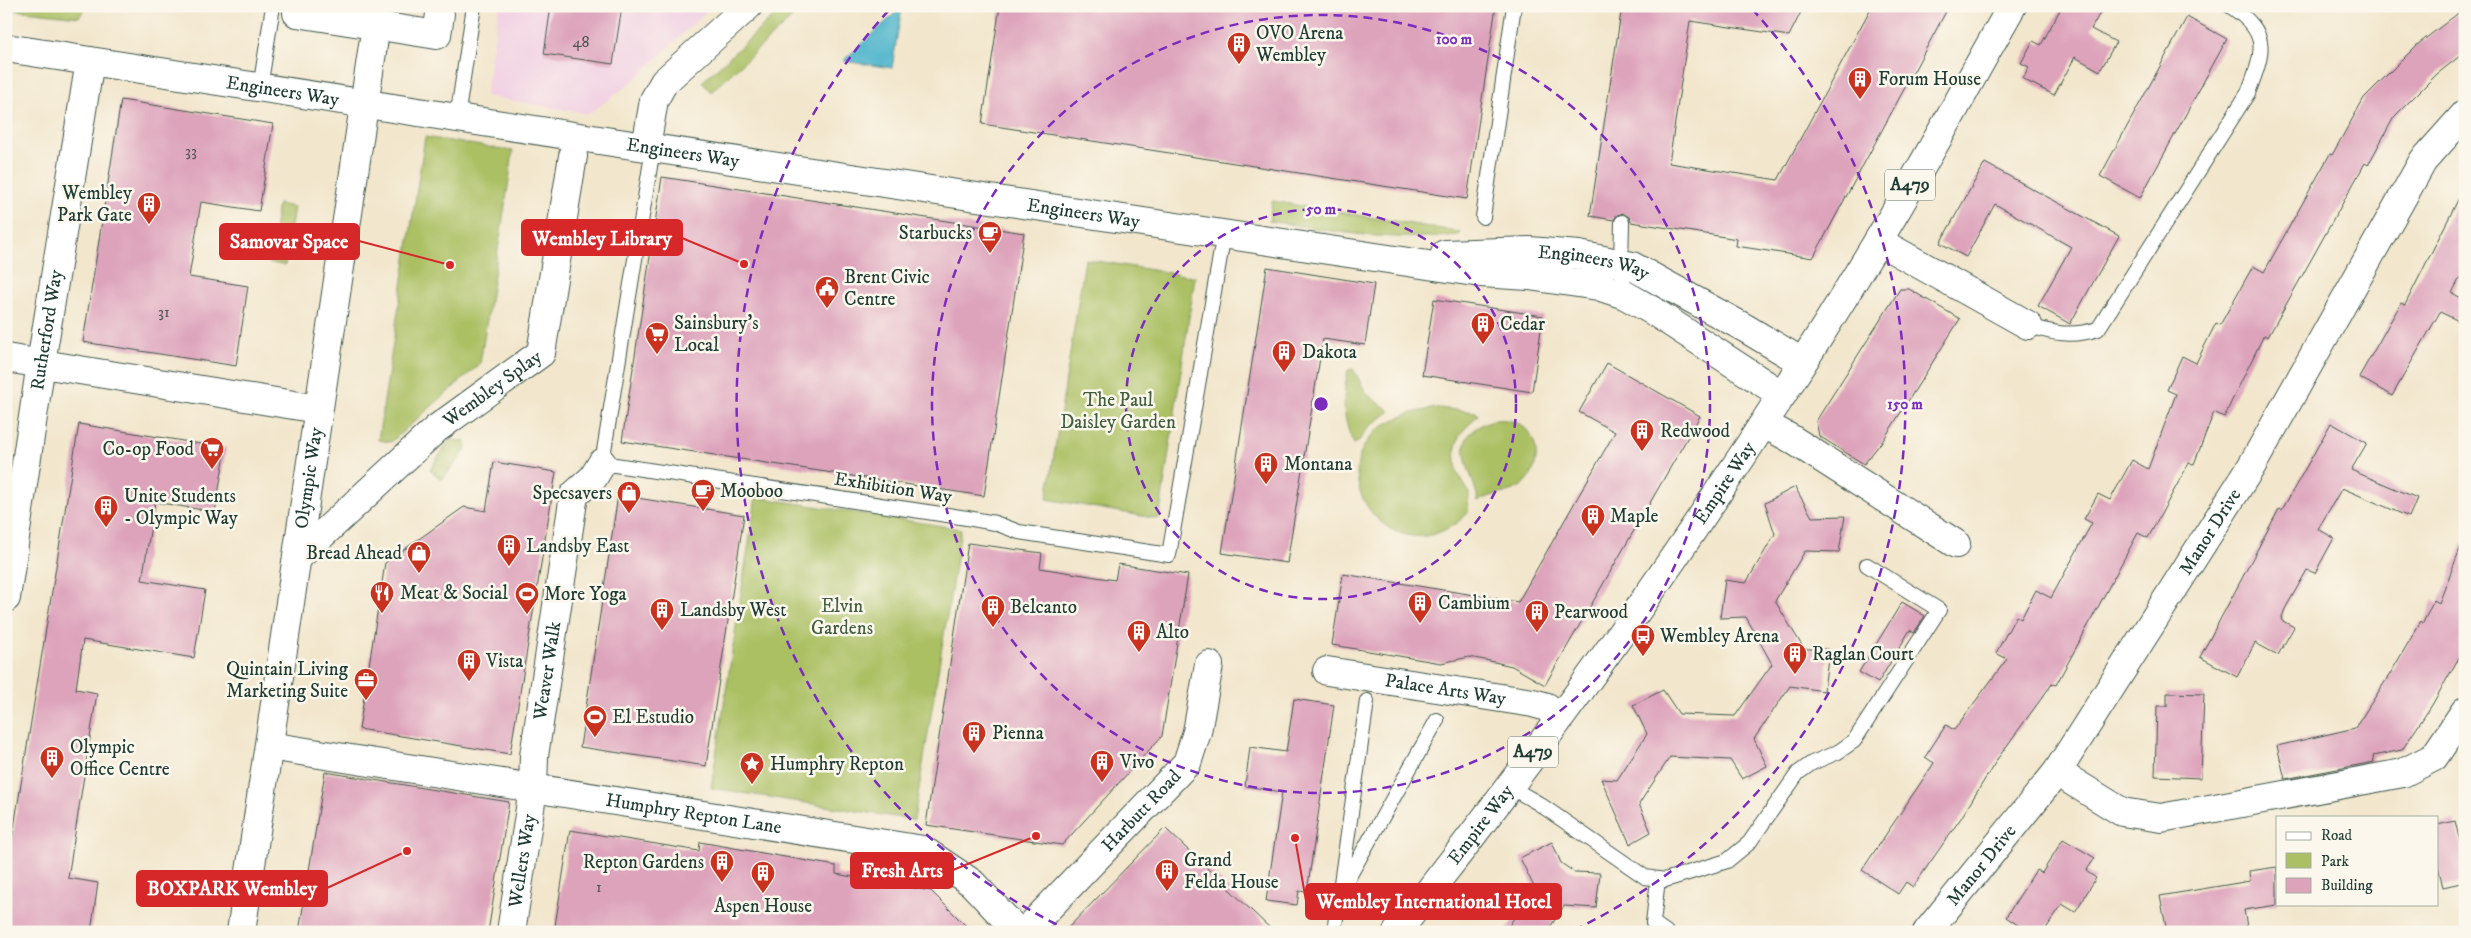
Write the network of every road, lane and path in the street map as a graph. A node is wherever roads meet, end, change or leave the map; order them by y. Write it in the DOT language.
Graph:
graph roads {
  1 [pos="273,6"];
  2 [pos="474,6"];
  3 [pos="748,6"];
  4 [pos="1514,6"];
  5 [pos="2012,6"];
  6 [pos="2230,6"];
  7 [pos="369,16"];
  8 [pos="6,48"];
  9 [pos="90,61"];
  10 [pos="260,88"];
  11 [pos="365,104"];
  12 [pos="2465,114"];
  13 [pos="457,118"];
  14 [pos="649,148"];
  15 [pos="573,156"];
  16 [pos="1483,217"];
  17 [pos="1622,222"];
  18 [pos="1224,233"];
  19 [pos="1878,241"];
  20 [pos="1361,254"];
  21 [pos="1621,264"];
  22 [pos="1625,295"];
  23 [pos="2028,325"];
  24 [pos="6,358"];
  25 [pos="1802,362"];
  26 [pos="41,363"];
  27 [pos="1782,395"];
  28 [pos="318,408"];
  29 [pos="1764,424"];
  30 [pos="602,463"];
  31 [pos="1956,544"];
  32 [pos="296,558"];
  33 [pos="1867,565"];
  34 [pos="6,598"];
  35 [pos="1209,665"];
  36 [pos="1327,671"];
  37 [pos="1367,701"];
  38 [pos="2465,711"];
  39 [pos="1558,718"];
  40 [pos="1437,720"];
  41 [pos="269,746"];
  42 [pos="2057,772"];
  43 [pos="1508,786"];
  44 [pos="533,789"];
  45 [pos="1658,879"];
  46 [pos="1338,896"];
  47 [pos="241,932"];
  48 [pos="511,932"];
  49 [pos="1018,932"];
  50 [pos="1025,932"];
  51 [pos="1334,932"];
  52 [pos="1397,932"];
  53 [pos="1666,932"];
  54 [pos="1927,932"];
  1 -- 10 [label="lane"];
  2 -- 13 [label="lane"];
  3 -- 14 [label="street"];
  4 -- 16 [label="lane"];
  5 -- 19 [label="street, Empire Way / A479"];
  6 -- 23 [label="lane"];
  7 -- 11 [label="street, Olympic Way"];
  8 -- 9 [label="street, Engineers Way"];
  9 -- 10 [label="street, Engineers Way"];
  9 -- 26 [label="street, Rutherford Way"];
  10 -- 11 [label="street, Engineers Way"];
  11 -- 13 [label="street, Engineers Way"];
  11 -- 28 [label="street, Olympic Way"];
  12 -- 42 [label="street, Manor Drive"];
  13 -- 14 [label="street, Engineers Way"];
  14 -- 18 [label="street, Engineers Way"];
  14 -- 30 [label="lane"];
  15 -- 32 [label="street, Wembley Splay"];
  17 -- 21 [label="lane"];
  18 -- 20 [label="street, Engineers Way"];
  18 -- 30 [label="lane, Exhibition Way"];
  19 -- 23 [label="street"];
  19 -- 25 [label="street, Empire Way / A479"];
  20 -- 21 [label="street, Engineers Way"];
  20 -- 22 [label="street, Engineers Way"];
  21 -- 22 [label="lane"];
  21 -- 25 [label="street, Engineers Way"];
  22 -- 27 [label="street, Engineers Way"];
  24 -- 26 [label="street"];
  25 -- 27 [label="street, Empire Way / A479"];
  26 -- 28 [label="street"];
  26 -- 34 [label="street, Rutherford Way"];
  27 -- 29 [label="street, Empire Way / A479"];
  28 -- 32 [label="street, Olympic Way"];
  29 -- 31 [label="street"];
  29 -- 39 [label="street, Empire Way / A479"];
  30 -- 44 [label="street, Weaver Walk"];
  32 -- 41 [label="street, Olympic Way"];
  33 -- 45 [label="lane"];
  35 -- 50 [label="street, Harbutt Road"];
  36 -- 39 [label="street, Palace Arts Way"];
  37 -- 46 [label="lane"];
  38 -- 42 [label="street"];
  39 -- 43 [label="street, Empire Way / A479"];
  40 -- 46 [label="lane"];
  41 -- 44 [label="street, Humphry Repton Lane"];
  41 -- 47 [label="street, Olympic Way"];
  42 -- 54 [label="street, Manor Drive"];
  43 -- 45 [label="lane"];
  43 -- 52 [label="street, Empire Way / A479"];
  44 -- 48 [label="street, Wellers Way"];
  44 -- 49 [label="street, Humphry Repton Lane"];
  45 -- 53 [label="lane"];
  46 -- 51 [label="lane"];
}
